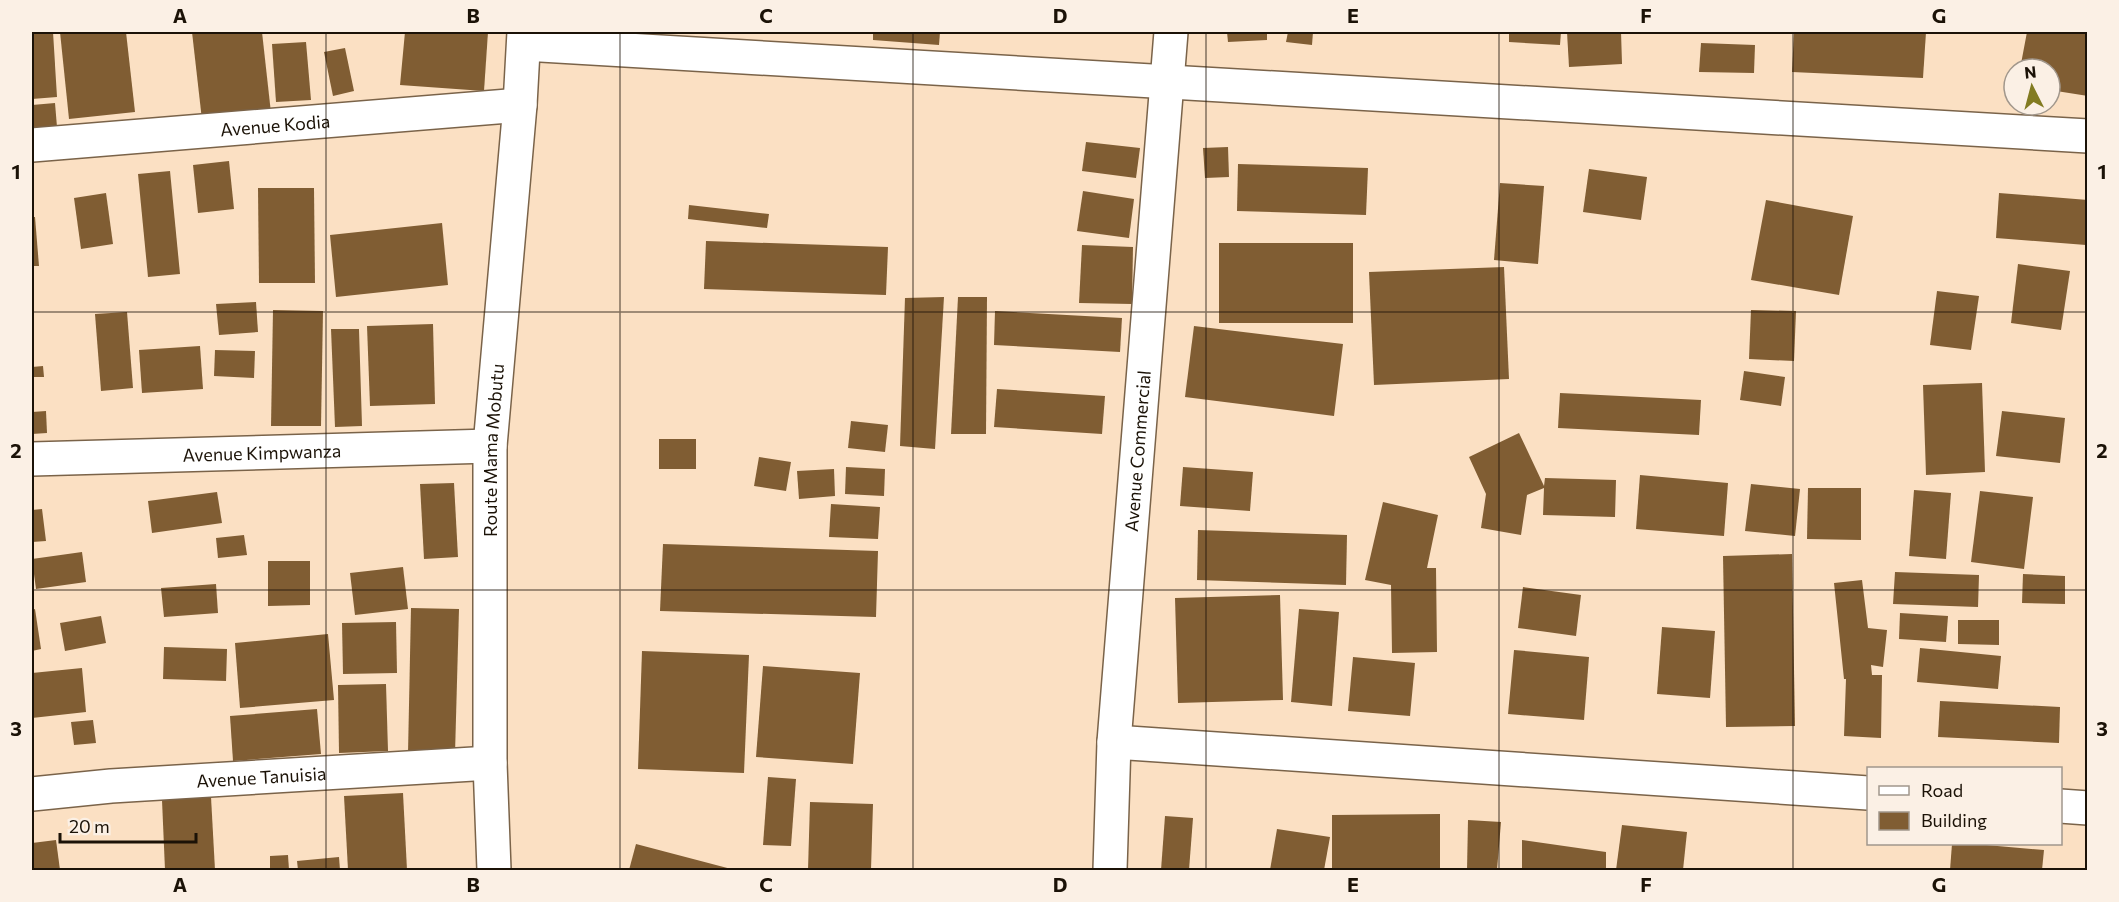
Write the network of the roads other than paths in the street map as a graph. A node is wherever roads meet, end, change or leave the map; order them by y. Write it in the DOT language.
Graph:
graph roads {
  1 [pos="1171,32"];
  2 [pos="524,38"];
  3 [pos="1168,81"];
  4 [pos="520,105"];
  5 [pos="2088,136"];
  6 [pos="32,145"];
  7 [pos="490,446"];
  8 [pos="32,459"];
  9 [pos="1114,742"];
  10 [pos="490,763"];
  11 [pos="1867,793"];
  12 [pos="32,794"];
  13 [pos="2062,806"];
  14 [pos="2088,808"];
  15 [pos="494,870"];
  16 [pos="1110,870"];
  1 -- 3 [label="street, Avenue Commercial"];
  2 -- 3 [label="street"];
  2 -- 4 [label="street, Route Mama Mobutu"];
  3 -- 5 [label="street"];
  3 -- 9 [label="street, Avenue Commercial"];
  4 -- 6 [label="street, Avenue Kodia"];
  4 -- 7 [label="street, Route Mama Mobutu"];
  7 -- 8 [label="street, Avenue Kimpwanza"];
  7 -- 10 [label="street, Route Mama Mobutu"];
  9 -- 11 [label="street"];
  9 -- 16 [label="street, Avenue Commercial"];
  10 -- 12 [label="street, Avenue Tanuisia"];
  10 -- 15 [label="street, Route Mama Mobutu"];
  13 -- 14 [label="street"];
}
